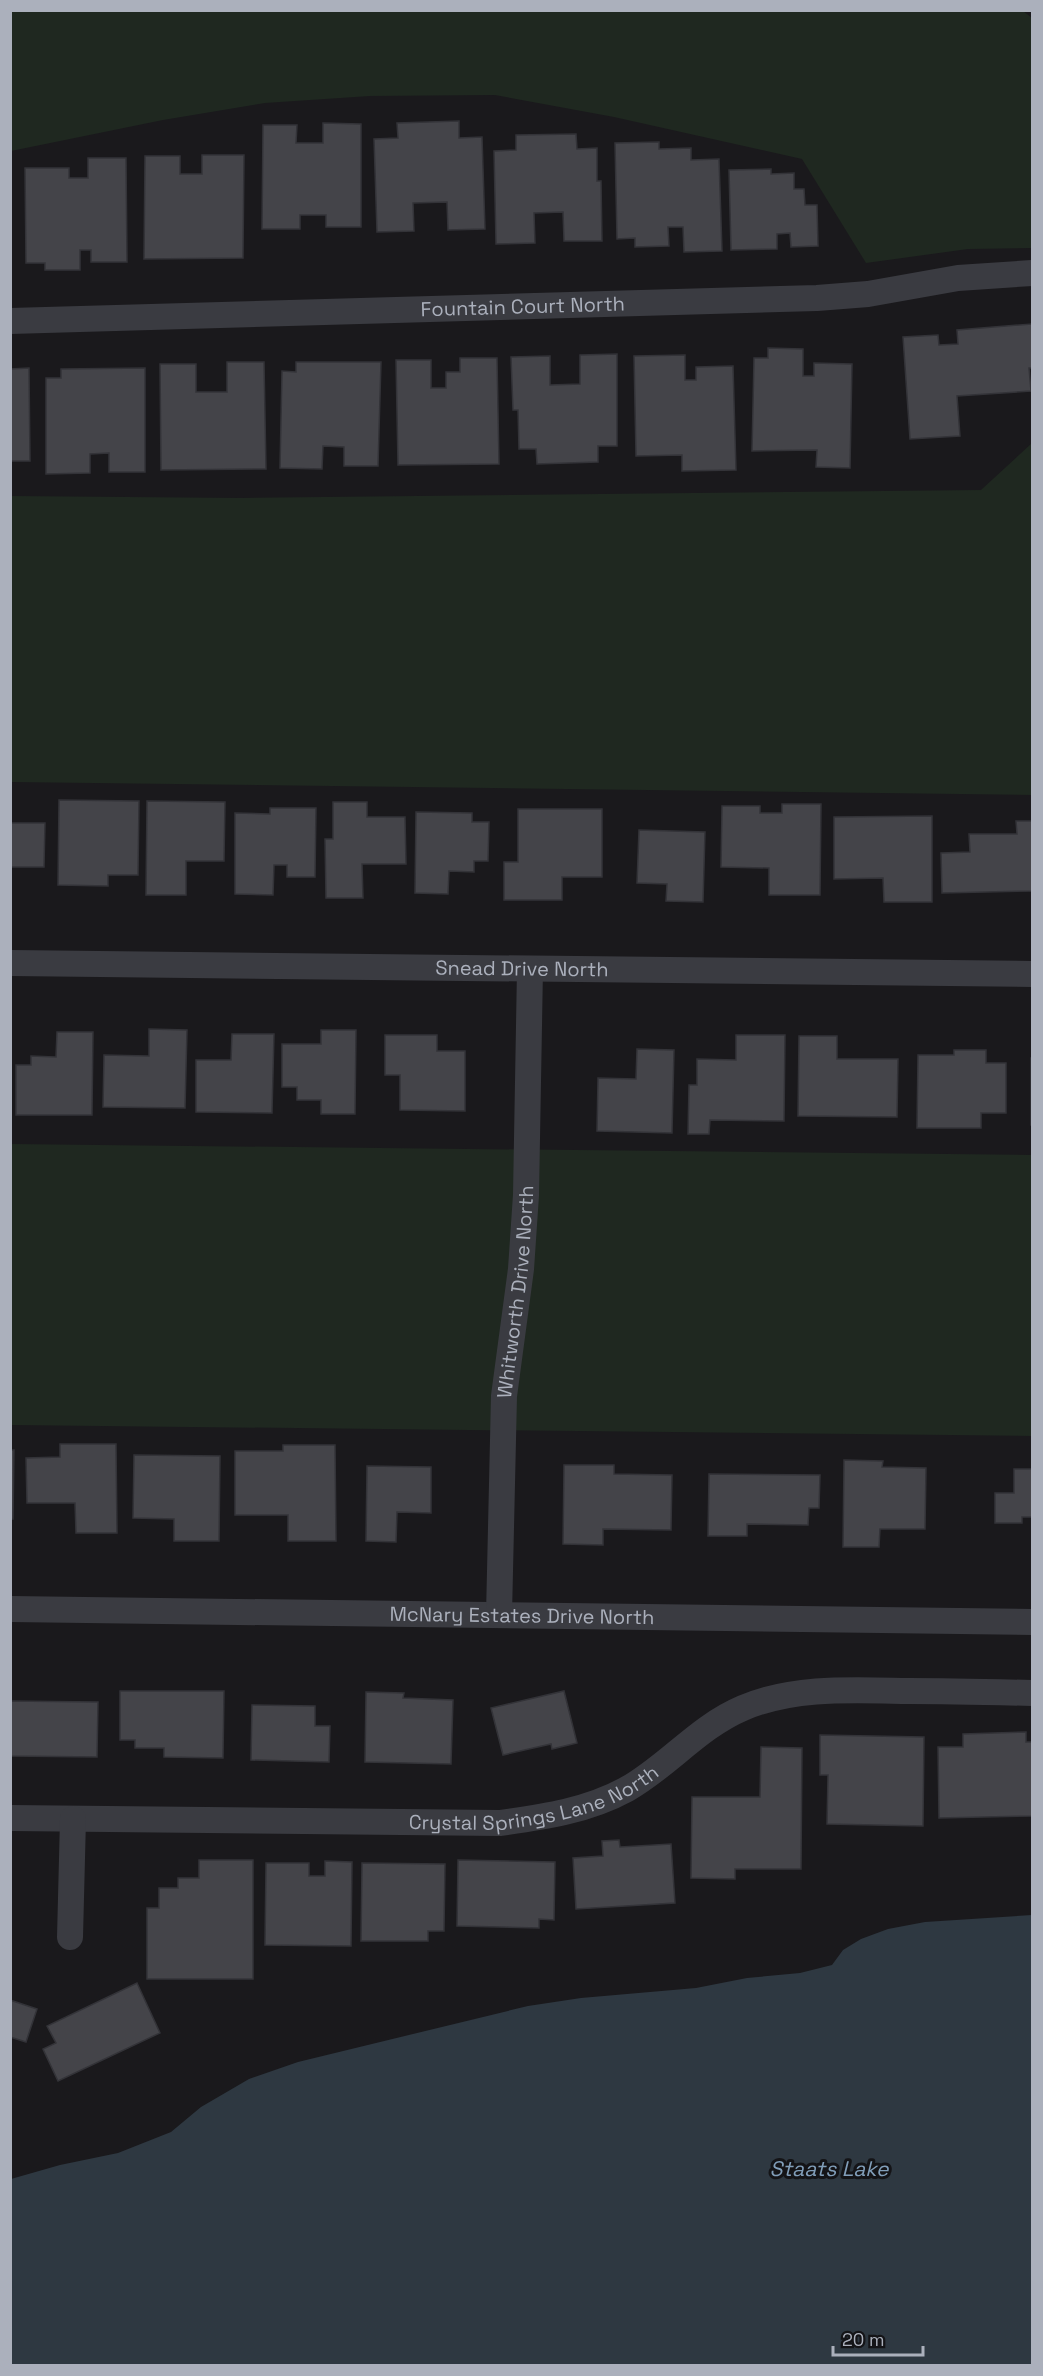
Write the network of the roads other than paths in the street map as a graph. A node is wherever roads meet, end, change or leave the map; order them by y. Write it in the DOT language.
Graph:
graph roads {
  1 [pos="1032,273"];
  2 [pos="10,321"];
  3 [pos="10,963"];
  4 [pos="530,969"];
  5 [pos="1032,974"];
  6 [pos="10,1609"];
  7 [pos="499,1615"];
  8 [pos="1032,1622"];
  9 [pos="1032,1693"];
  10 [pos="10,1818"];
  11 [pos="73,1819"];
  12 [pos="70,1937"];
  1 -- 2 [label="street, Fountain Court North"];
  3 -- 4 [label="street, Snead Drive North"];
  4 -- 5 [label="street, Snead Drive North"];
  4 -- 7 [label="street, Whitworth Drive North"];
  6 -- 7 [label="street, McNary Estates Drive North"];
  7 -- 8 [label="street, McNary Estates Drive North"];
  9 -- 11 [label="street, Crystal Springs Lane North"];
  10 -- 11 [label="street, Crystal Springs Lane North"];
  11 -- 12 [label="street"];
}
